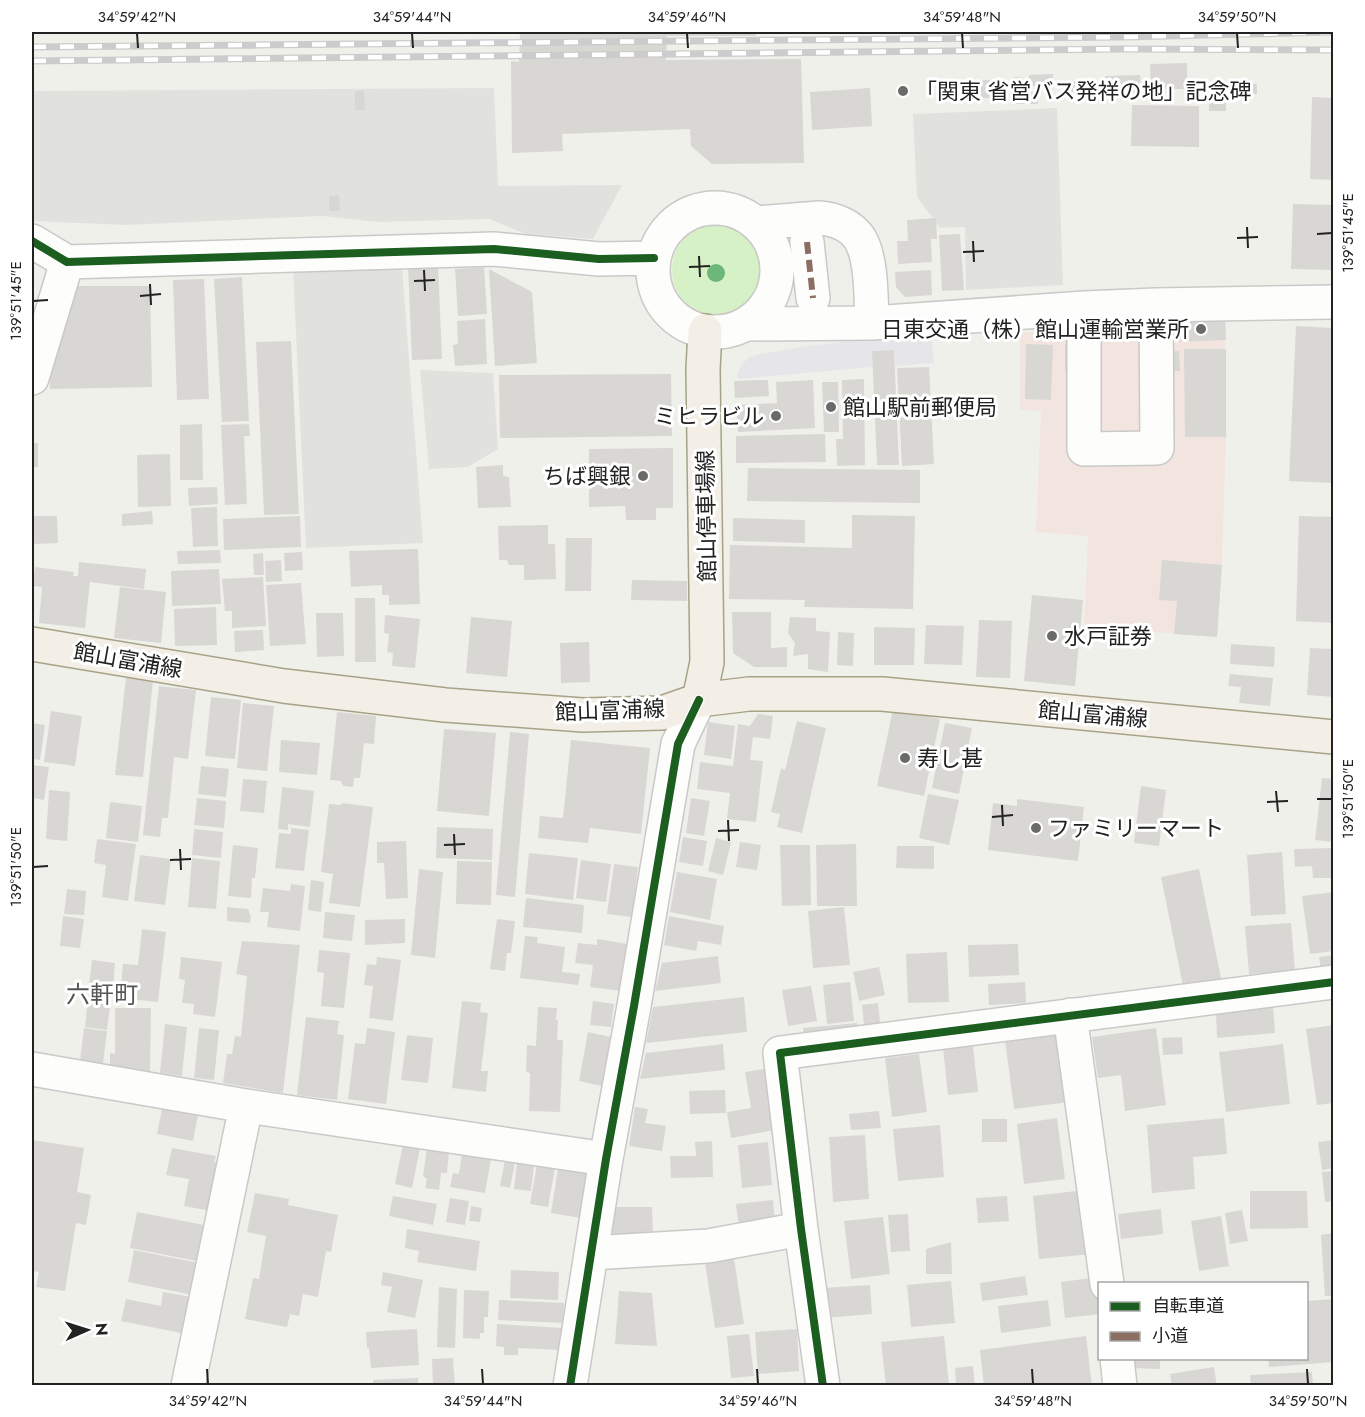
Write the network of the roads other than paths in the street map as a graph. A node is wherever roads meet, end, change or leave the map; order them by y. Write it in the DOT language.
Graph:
graph roads {
  1 [pos="756,223"];
  2 [pos="32,241"];
  3 [pos="807,242"];
  4 [pos="654,258"];
  5 [pos="67,262"];
  6 [pos="813,298"];
  7 [pos="1334,302"];
  8 [pos="1156,304"];
  9 [pos="1084,308"];
  10 [pos="872,323"];
  11 [pos="747,324"];
  12 [pos="705,332"];
  13 [pos="32,378"];
  14 [pos="32,644"];
  15 [pos="699,700"];
  16 [pos="1334,737"];
  17 [pos="1334,982"];
  18 [pos="1070,1015"];
  19 [pos="32,1069"];
  20 [pos="246,1106"];
  21 [pos="606,1159"];
  22 [pos="801,1228"];
  23 [pos="591,1253"];
  24 [pos="1107,1282"];
  25 [pos="1117,1360"];
  26 [pos="188,1386"];
  27 [pos="570,1386"];
  28 [pos="823,1386"];
  29 [pos="1120,1386"];
  1 -- 4 [label="street"];
  1 -- 10 [label="street"];
  1 -- 11 [label="street"];
  2 -- 5 [label="street"];
  3 -- 6 [label="street"];
  4 -- 5 [label="street"];
  4 -- 12 [label="street"];
  5 -- 13 [label="street"];
  7 -- 8 [label="street"];
  8 -- 9 [label="street"];
  8 -- 9 [label="street"];
  9 -- 10 [label="street"];
  10 -- 11 [label="street"];
  11 -- 12 [label="street"];
  12 -- 15 [label="main road, 館山停車場線"];
  14 -- 15 [label="main road, 館山富浦線"];
  15 -- 16 [label="main road, 館山富浦線"];
  15 -- 21 [label="street"];
  17 -- 18 [label="street"];
  18 -- 22 [label="street"];
  18 -- 24 [label="street"];
  19 -- 20 [label="street"];
  20 -- 21 [label="street"];
  20 -- 26 [label="street"];
  21 -- 23 [label="street"];
  22 -- 23 [label="street"];
  22 -- 28 [label="street"];
  23 -- 27 [label="street"];
  25 -- 29 [label="street"];
}
